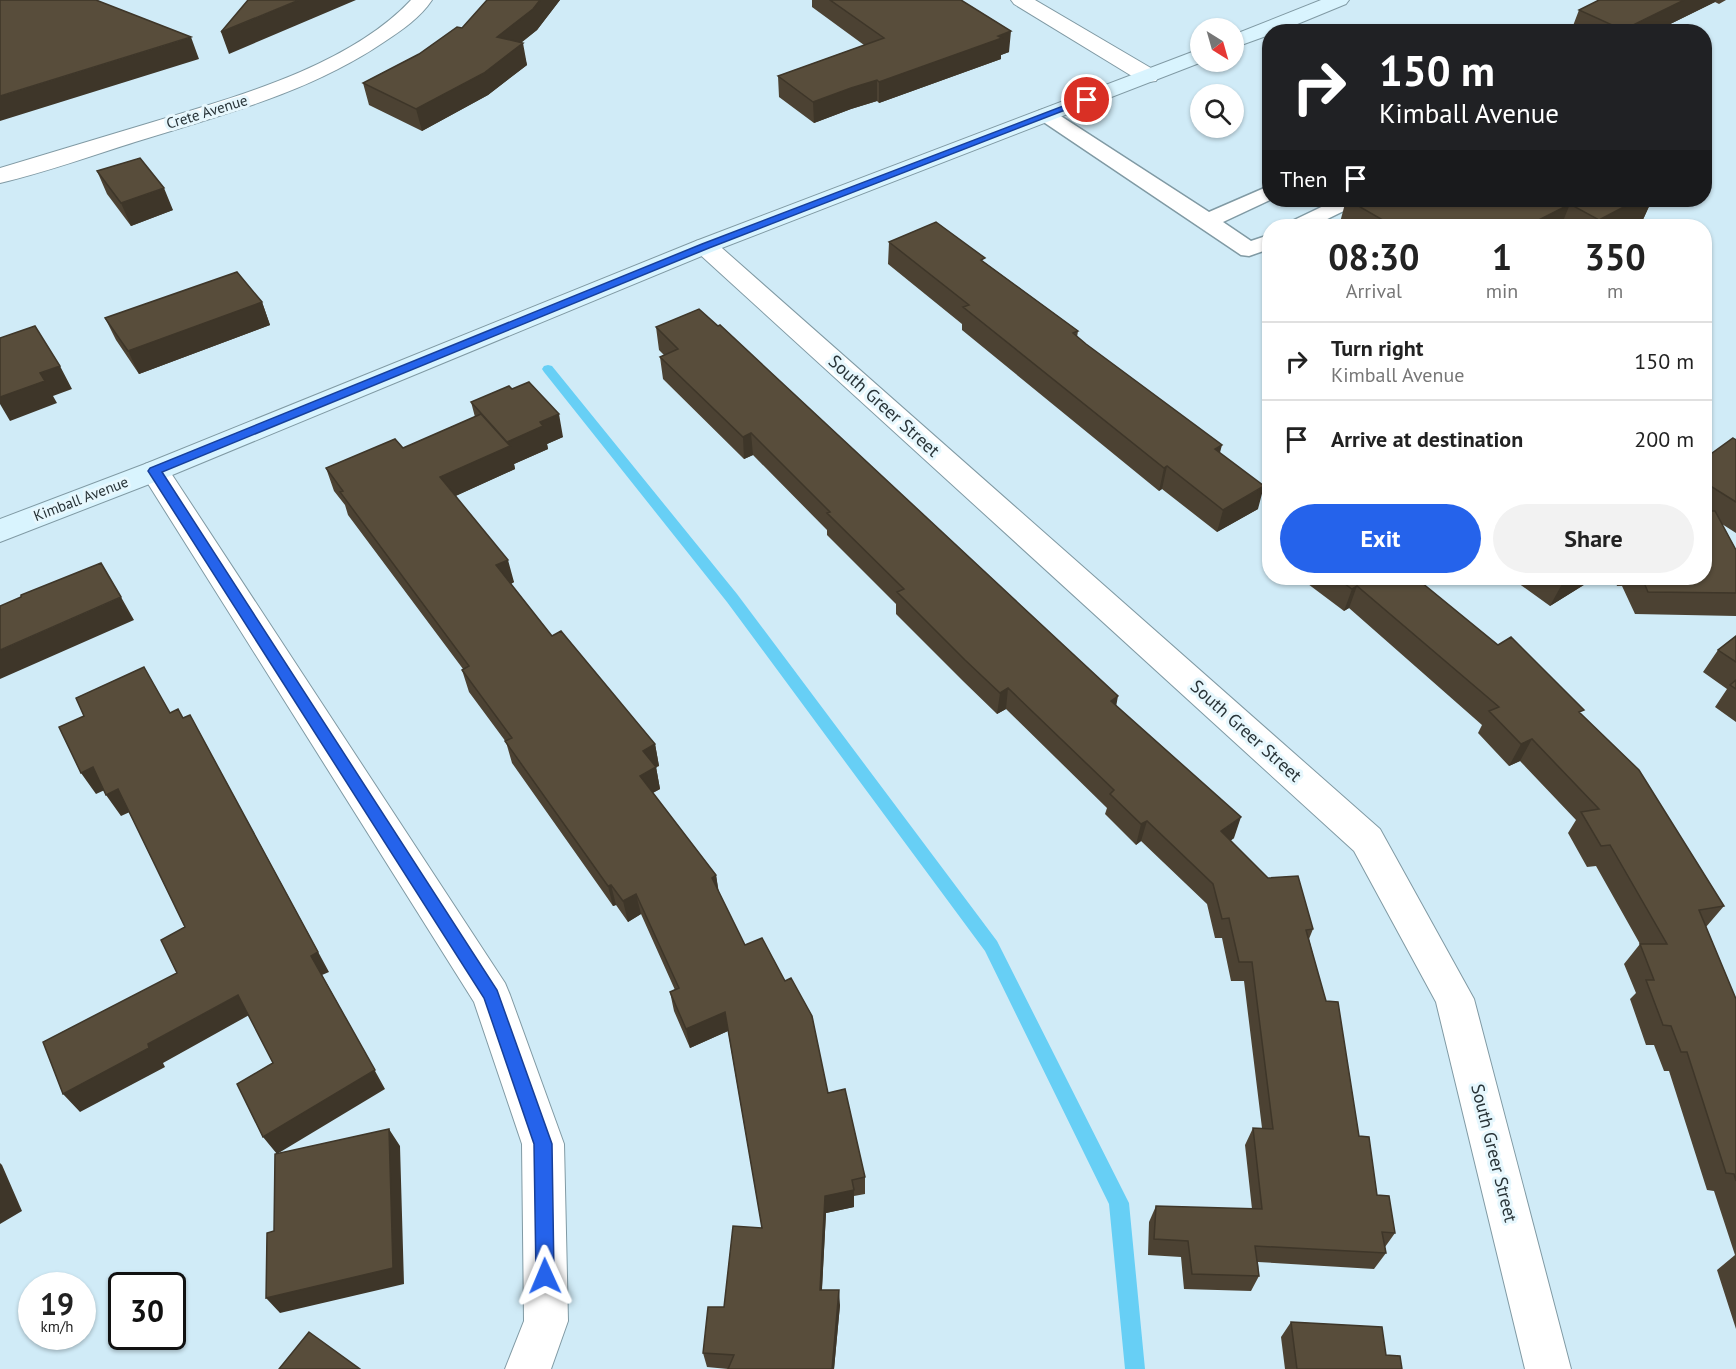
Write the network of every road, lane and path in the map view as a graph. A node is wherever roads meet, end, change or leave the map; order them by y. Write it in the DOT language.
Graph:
graph roads {
  1 [pos="422,0"];
  2 [pos="1021,0"];
  3 [pos="1339,0"];
  4 [pos="1278,24"];
  5 [pos="1262,31"];
  6 [pos="1244,38"];
  7 [pos="1190,59"];
  8 [pos="1148,76"];
  9 [pos="1046,115"];
  10 [pos="0,176"];
  11 [pos="1262,195"];
  12 [pos="1336,207"];
  13 [pos="1312,219"];
  14 [pos="1208,221"];
  15 [pos="1262,244"];
  16 [pos="705,246"];
  17 [pos="154,471"];
  18 [pos="0,531"];
  19 [pos="528,1369"];
  20 [pos="1548,1369"];
  1 -- 10 [label="street, Crete Avenue"];
  2 -- 8 [label="street"];
  3 -- 4 [label="main road"];
  5 -- 6 [label="main road"];
  7 -- 8 [label="main road, Kimball Avenue"];
  8 -- 9 [label="main road, Kimball Avenue"];
  9 -- 14 [label="lane"];
  9 -- 16 [label="main road, Kimball Avenue"];
  11 -- 14 [label="lane"];
  12 -- 13 [label="lane"];
  14 -- 15 [label="lane"];
  16 -- 17 [label="main road, Kimball Avenue"];
  16 -- 20 [label="street, South Greer Street"];
  17 -- 18 [label="main road, Kimball Avenue"];
  17 -- 19 [label="street"];
}
